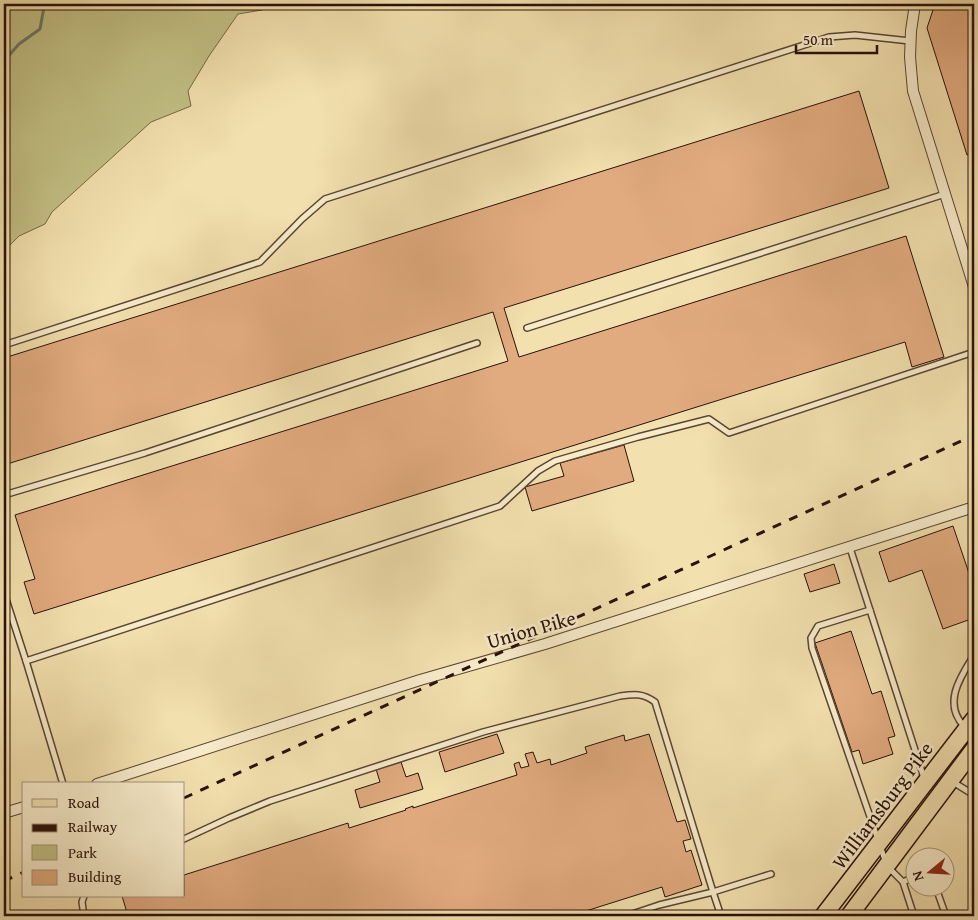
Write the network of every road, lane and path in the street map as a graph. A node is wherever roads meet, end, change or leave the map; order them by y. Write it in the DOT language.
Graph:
graph roads {
  1 [pos="915,4"];
  2 [pos="911,41"];
  3 [pos="946,194"];
  4 [pos="974,287"];
  5 [pos="527,328"];
  6 [pos="477,343"];
  7 [pos="4,345"];
  8 [pos="974,352"];
  9 [pos="4,495"];
  10 [pos="974,507"];
  11 [pos="850,548"];
  12 [pos="4,593"];
  13 [pos="870,610"];
  14 [pos="974,655"];
  15 [pos="26,661"];
  16 [pos="971,724"];
  17 [pos="974,749"];
  18 [pos="951,781"];
  19 [pos="62,782"];
  20 [pos="103,782"];
  21 [pos="925,782"];
  22 [pos="974,795"];
  23 [pos="22,808"];
  24 [pos="4,813"];
  25 [pos="185,839"];
  26 [pos="879,845"];
  27 [pos="887,866"];
  28 [pos="771,874"];
  29 [pos="906,881"];
  30 [pos="903,882"];
  31 [pos="712,892"];
  32 [pos="83,898"];
  33 [pos="940,898"];
  34 [pos="84,916"];
  35 [pos="626,916"];
  36 [pos="721,916"];
  37 [pos="823,916"];
  38 [pos="849,916"];
  39 [pos="914,916"];
  40 [pos="946,916"];
  1 -- 2 [label="street"];
  2 -- 3 [label="street"];
  2 -- 7 [label="lane"];
  3 -- 4 [label="street"];
  3 -- 5 [label="lane"];
  6 -- 9 [label="lane"];
  8 -- 15 [label="lane"];
  10 -- 11 [label="street, Union Pike"];
  11 -- 13 [label="lane"];
  11 -- 20 [label="street, Union Pike"];
  12 -- 15 [label="lane"];
  13 -- 21 [label="lane"];
  13 -- 26 [label="lane"];
  14 -- 16 [label="lane"];
  15 -- 19 [label="lane"];
  16 -- 21 [label="main road, Williamsburg Pike"];
  17 -- 18 [label="main road, Williamsburg Pike"];
  18 -- 22 [label="lane"];
  18 -- 27 [label="main road, Williamsburg Pike"];
  21 -- 26 [label="main road, Williamsburg Pike"];
  23 -- 24 [label="street"];
  25 -- 31 [label="lane"];
  26 -- 27 [label="lane"];
  26 -- 37 [label="main road, Williamsburg Pike"];
  27 -- 30 [label="lane"];
  27 -- 38 [label="main road, Williamsburg Pike"];
  28 -- 31 [label="lane"];
  29 -- 30 [label="lane"];
  30 -- 39 [label="lane"];
  31 -- 35 [label="lane"];
  31 -- 36 [label="lane"];
  32 -- 34 [label="lane"];
  33 -- 40 [label="lane"];
}
